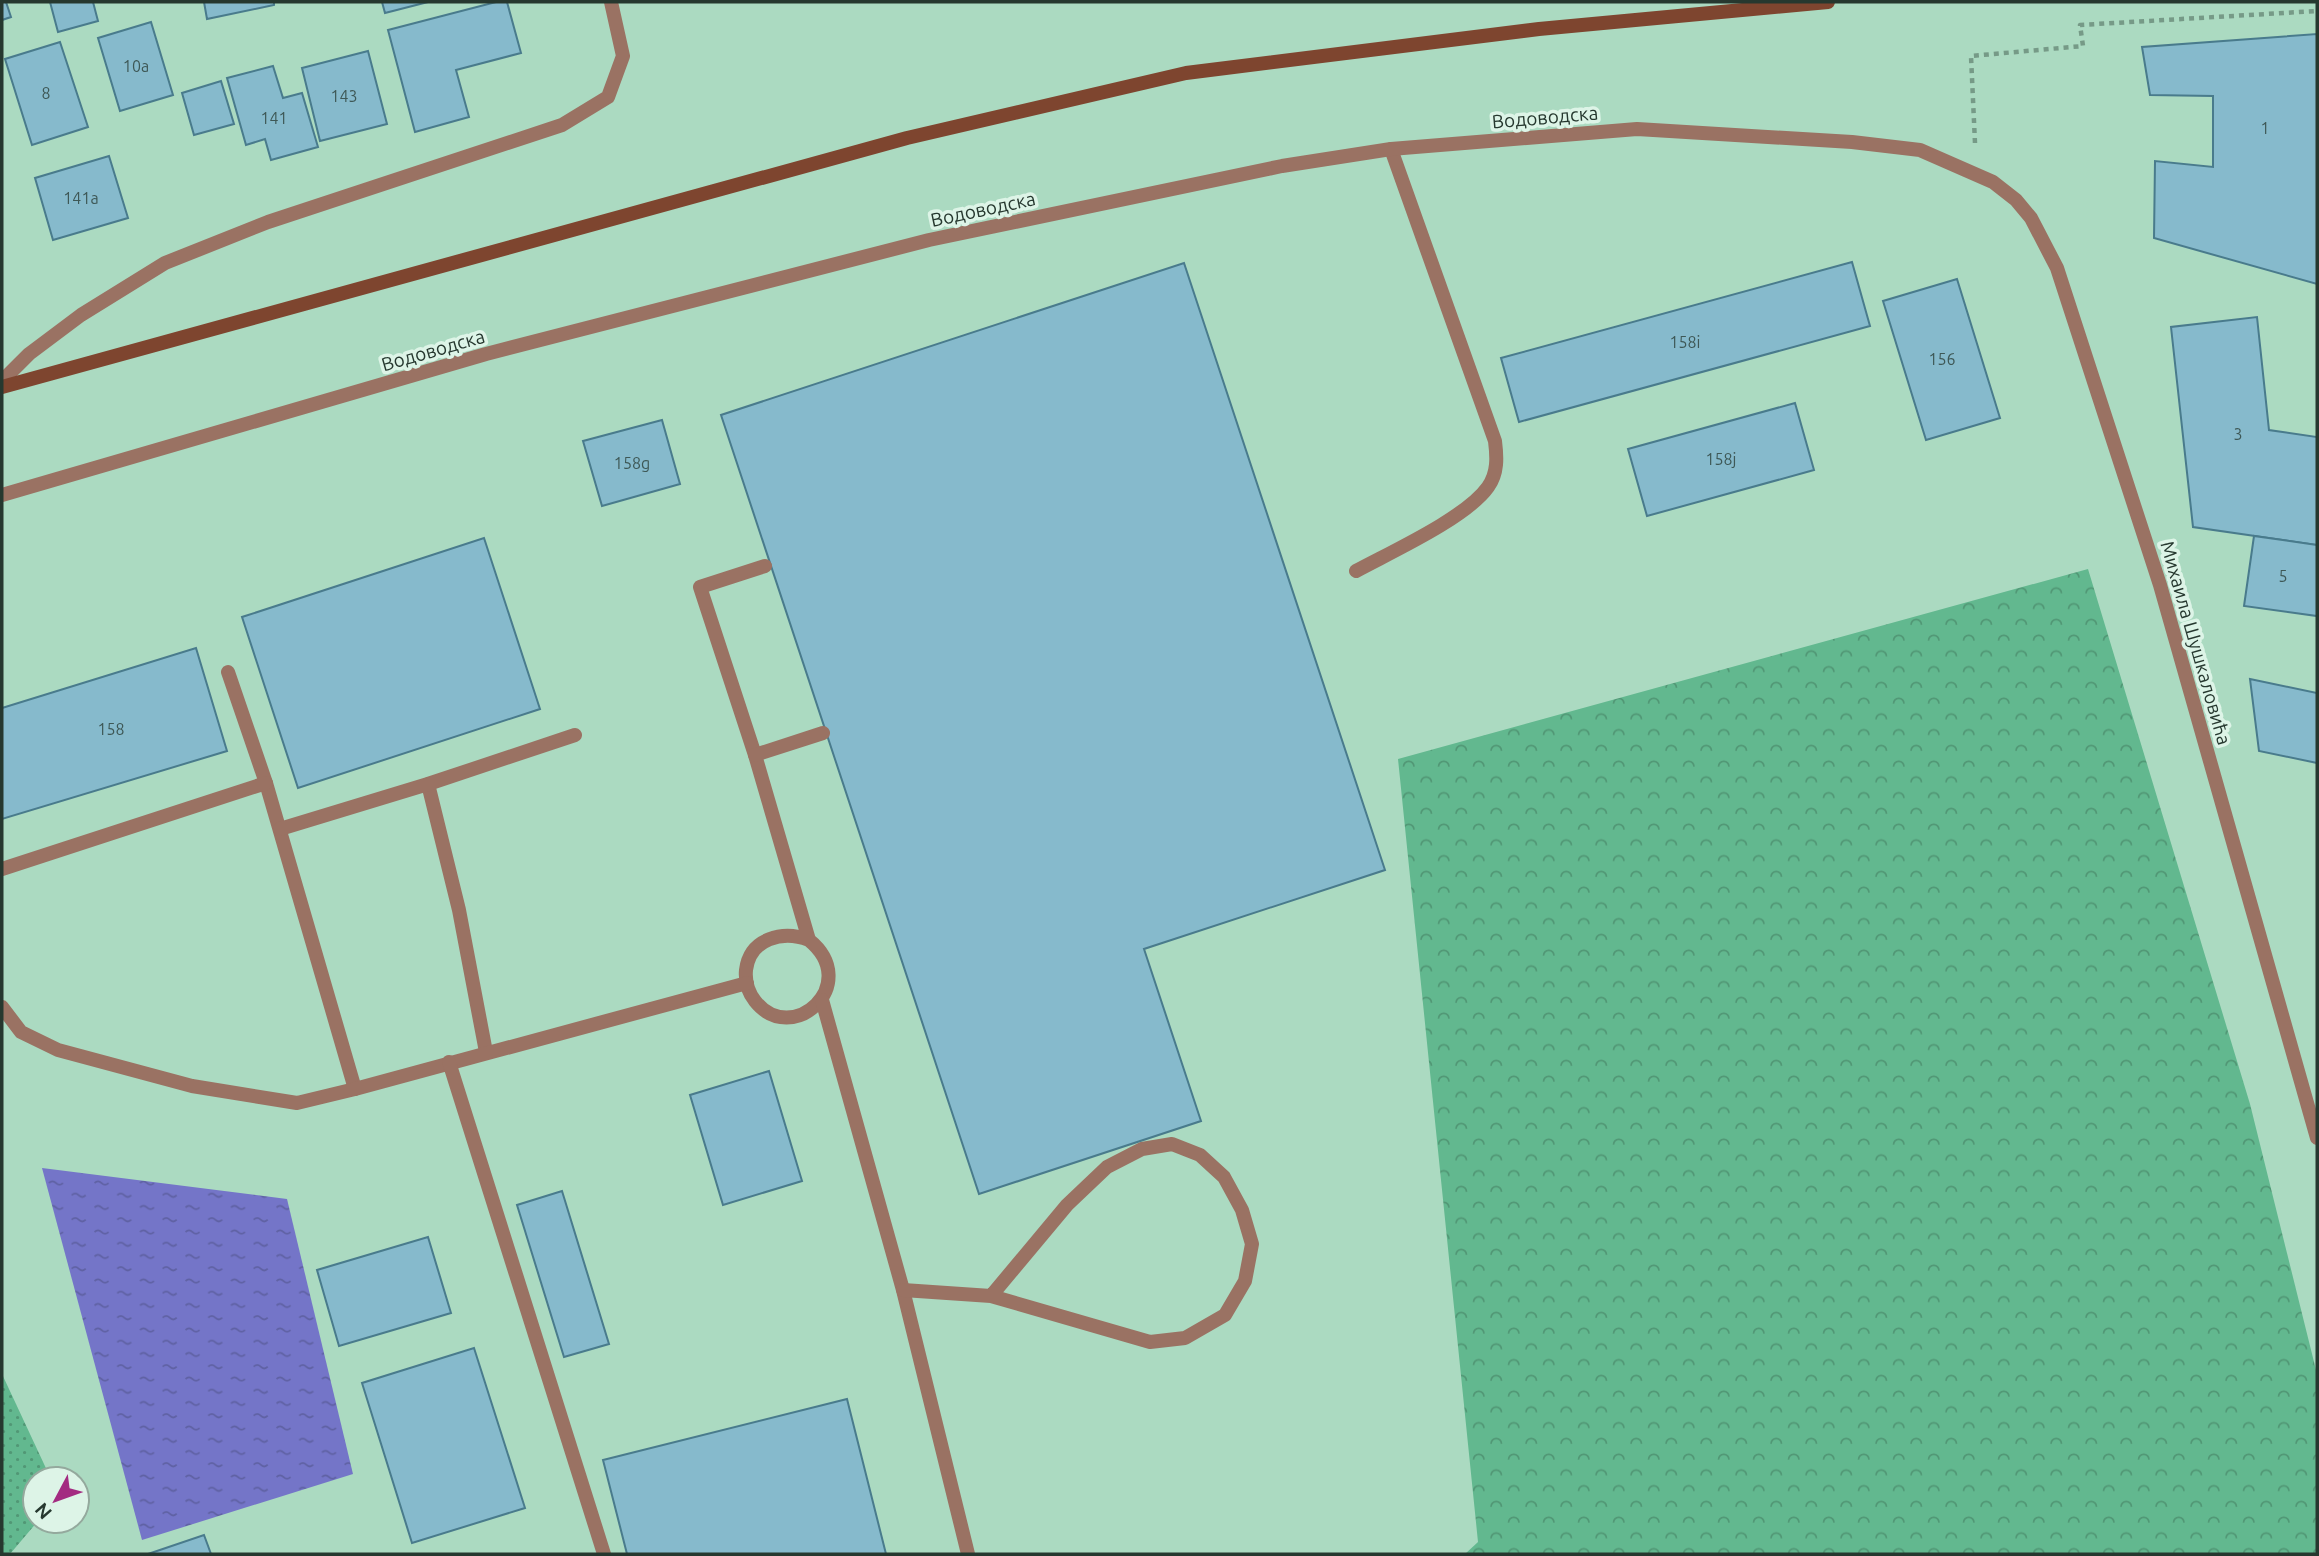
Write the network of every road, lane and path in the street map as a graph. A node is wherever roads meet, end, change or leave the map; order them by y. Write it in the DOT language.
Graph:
graph roads {
  1 [pos="611,2"];
  2 [pos="1828,2"];
  3 [pos="2317,11"];
  4 [pos="1974,108"];
  5 [pos="1391,149"];
  6 [pos="1993,182"];
  7 [pos="2,381"];
  8 [pos="2,387"];
  9 [pos="2,495"];
  10 [pos="765,566"];
  11 [pos="1356,571"];
  12 [pos="228,672"];
  13 [pos="823,733"];
  14 [pos="575,734"];
  15 [pos="755,755"];
  16 [pos="266,783"];
  17 [pos="428,784"];
  18 [pos="280,829"];
  19 [pos="2,869"];
  20 [pos="809,940"];
  21 [pos="747,983"];
  22 [pos="822,1000"];
  23 [pos="2,1007"];
  24 [pos="486,1052"];
  25 [pos="449,1062"];
  26 [pos="355,1089"];
  27 [pos="2317,1138"];
  28 [pos="903,1290"];
  29 [pos="991,1296"];
  30 [pos="604,1554"];
  31 [pos="968,1554"];
  1 -- 7 [label="street"];
  2 -- 8 [label="main road"];
  3 -- 4 [label="path"];
  5 -- 6 [label="street, Водоводска"];
  5 -- 9 [label="street, Водоводска"];
  5 -- 11 [label="street"];
  6 -- 27 [label="street, Михаила Шушкаловића"];
  10 -- 15 [label="street"];
  12 -- 16 [label="street"];
  13 -- 15 [label="street"];
  14 -- 17 [label="street"];
  15 -- 20 [label="street"];
  16 -- 18 [label="street"];
  16 -- 19 [label="street"];
  17 -- 18 [label="street"];
  17 -- 24 [label="street"];
  18 -- 26 [label="street"];
  20 -- 21 [label="street"];
  20 -- 22 [label="street"];
  21 -- 22 [label="street"];
  21 -- 24 [label="street"];
  22 -- 28 [label="street"];
  23 -- 26 [label="street"];
  24 -- 25 [label="street"];
  25 -- 26 [label="street"];
  25 -- 30 [label="street"];
  28 -- 29 [label="street"];
  28 -- 31 [label="street"];
  29 -- 29 [label="street"];
}
